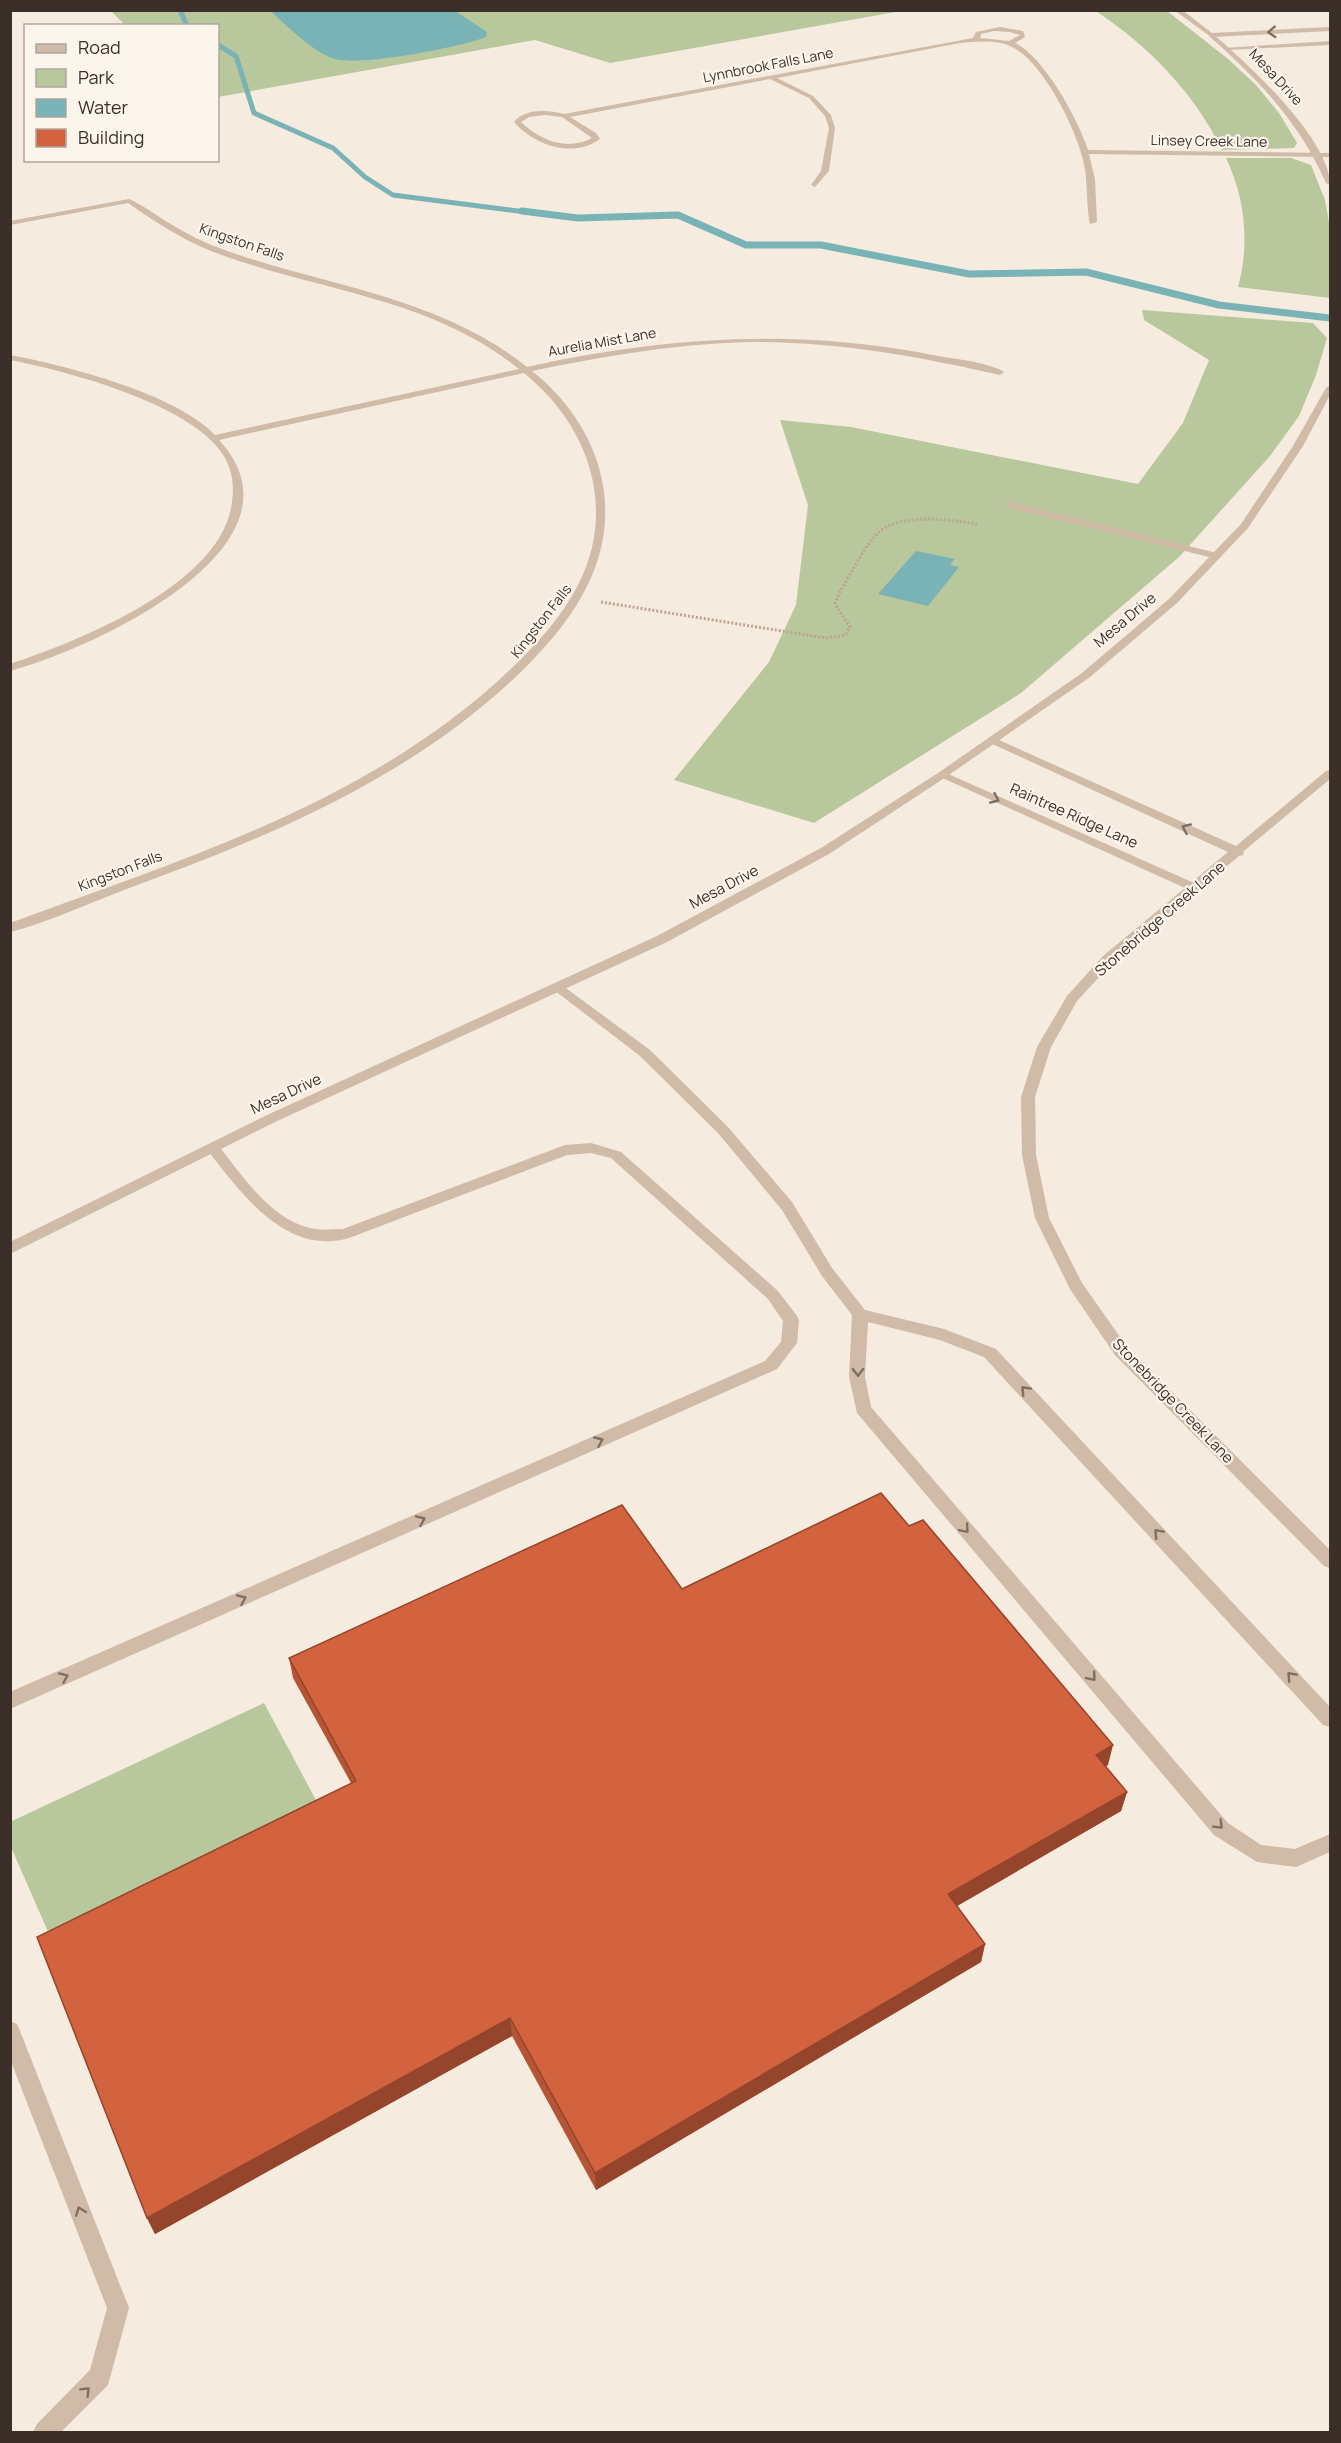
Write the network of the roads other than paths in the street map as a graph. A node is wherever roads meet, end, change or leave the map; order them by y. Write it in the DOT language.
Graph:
graph roads {
  1 [pos="1177,10"];
  2 [pos="1330,29"];
  3 [pos="1211,35"];
  4 [pos="976,40"];
  5 [pos="1010,43"];
  6 [pos="1330,43"];
  7 [pos="1227,48"];
  8 [pos="771,77"];
  9 [pos="564,117"];
  10 [pos="1087,152"];
  11 [pos="1318,155"];
  12 [pos="1330,155"];
  13 [pos="1330,183"];
  14 [pos="815,184"];
  15 [pos="1093,222"];
  16 [pos="10,223"];
  17 [pos="10,357"];
  18 [pos="525,370"];
  19 [pos="1000,372"];
  20 [pos="1330,388"];
  21 [pos="214,438"];
  22 [pos="1010,505"];
  23 [pos="1217,556"];
  24 [pos="10,668"];
  25 [pos="992,740"];
  26 [pos="1330,773"];
  27 [pos="942,775"];
  28 [pos="1239,852"];
  29 [pos="1193,887"];
  30 [pos="10,928"];
  31 [pos="559,987"];
  32 [pos="213,1148"];
  33 [pos="10,1249"];
  34 [pos="860,1314"];
  35 [pos="1330,1561"];
  36 [pos="10,1701"];
  37 [pos="1330,1719"];
  38 [pos="1330,1843"];
  39 [pos="10,2031"];
  40 [pos="45,2433"];
  1 -- 3 [label="street, Mesa Drive"];
  2 -- 3 [label="street, one-way"];
  3 -- 7 [label="street, Mesa Drive"];
  4 -- 5 [label="street, Lynnbrook Falls Lane"];
  4 -- 5 [label="street, Lynnbrook Falls Lane"];
  4 -- 8 [label="street, Lynnbrook Falls Lane"];
  5 -- 10 [label="street"];
  6 -- 7 [label="street"];
  7 -- 11 [label="street, Mesa Drive"];
  8 -- 9 [label="street, Lynnbrook Falls Lane"];
  8 -- 14 [label="street"];
  9 -- 9 [label="street, Lynnbrook Falls Lane"];
  10 -- 11 [label="street, Linsey Creek Lane"];
  10 -- 15 [label="street"];
  11 -- 12 [label="street, Linsey Creek Lane"];
  11 -- 13 [label="street, Mesa Drive"];
  16 -- 18 [label="street, Kingston Falls"];
  17 -- 21 [label="street"];
  18 -- 19 [label="street, Aurelia Mist Lane"];
  18 -- 21 [label="street, Aurelia Mist Lane"];
  18 -- 30 [label="street, Kingston Falls"];
  20 -- 23 [label="street, Mesa Drive"];
  21 -- 24 [label="street"];
  22 -- 23 [label="street"];
  23 -- 25 [label="street, Mesa Drive"];
  25 -- 27 [label="street, Mesa Drive"];
  28 -- 25 [label="street, one-way"];
  26 -- 28 [label="street, Stonebridge Creek Lane"];
  27 -- 29 [label="street, Raintree Ridge Lane, one-way"];
  27 -- 31 [label="street, Mesa Drive"];
  28 -- 29 [label="street, Stonebridge Creek Lane"];
  29 -- 35 [label="street, Stonebridge Creek Lane"];
  31 -- 32 [label="street, Mesa Drive"];
  31 -- 34 [label="street"];
  32 -- 33 [label="street, Mesa Drive"];
  36 -- 32 [label="street, one-way"];
  37 -- 34 [label="street, one-way"];
  34 -- 38 [label="street, one-way"];
  40 -- 39 [label="street, one-way"];
}
